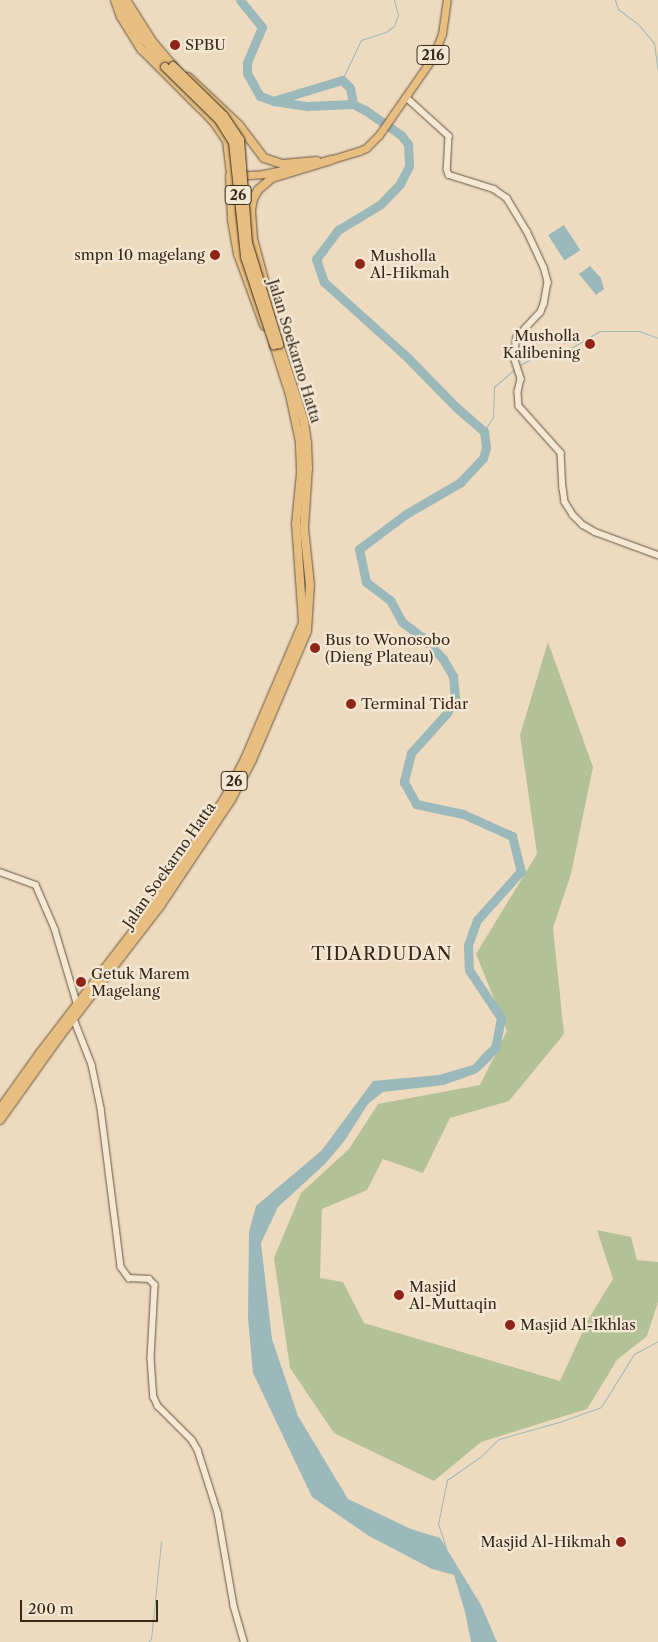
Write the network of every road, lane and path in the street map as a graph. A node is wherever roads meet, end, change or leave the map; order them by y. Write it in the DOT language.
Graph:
graph roads {
  1 [pos="115,0"];
  2 [pos="119,0"];
  3 [pos="126,0"];
  4 [pos="447,0"];
  5 [pos="169,66"];
  6 [pos="403,100"];
  7 [pos="200,108"];
  8 [pos="331,160"];
  9 [pos="230,176"];
  10 [pos="278,348"];
  11 [pos="658,555"];
  12 [pos="304,630"];
  13 [pos="0,872"];
  14 [pos="77,1003"];
  15 [pos="74,1018"];
  16 [pos="38,1061"];
  17 [pos="0,1109"];
  18 [pos="0,1120"];
  19 [pos="244,1642"];
  1 -- 7 [label="highway"];
  2 -- 5 [label="highway, 26"];
  3 -- 5 [label="highway, 26"];
  4 -- 6 [label="main road, 216"];
  5 -- 8 [label="highway"];
  5 -- 10 [label="highway, Jalan Soekarno Hatta / 26, bridge"];
  6 -- 8 [label="main road, 216"];
  6 -- 11 [label="street"];
  7 -- 9 [label="main road"];
  8 -- 9 [label="main road, 216"];
  8 -- 10 [label="highway"];
  9 -- 10 [label="highway"];
  10 -- 12 [label="highway, Jalan Soekarno Hatta / 26"];
  12 -- 14 [label="highway, Jalan Soekarno Hatta / 26"];
  12 -- 15 [label="highway, Jalan Soekarno Hatta / 26"];
  13 -- 14 [label="street"];
  14 -- 16 [label="highway, Jalan Soekarno Hatta / 26"];
  15 -- 16 [label="highway, Jalan Soekarno Hatta / 26"];
  15 -- 19 [label="street"];
  16 -- 17 [label="highway, Jalan Soekarno Hatta / 26"];
  16 -- 18 [label="highway, Jalan Soekarno Hatta / 26"];
}
